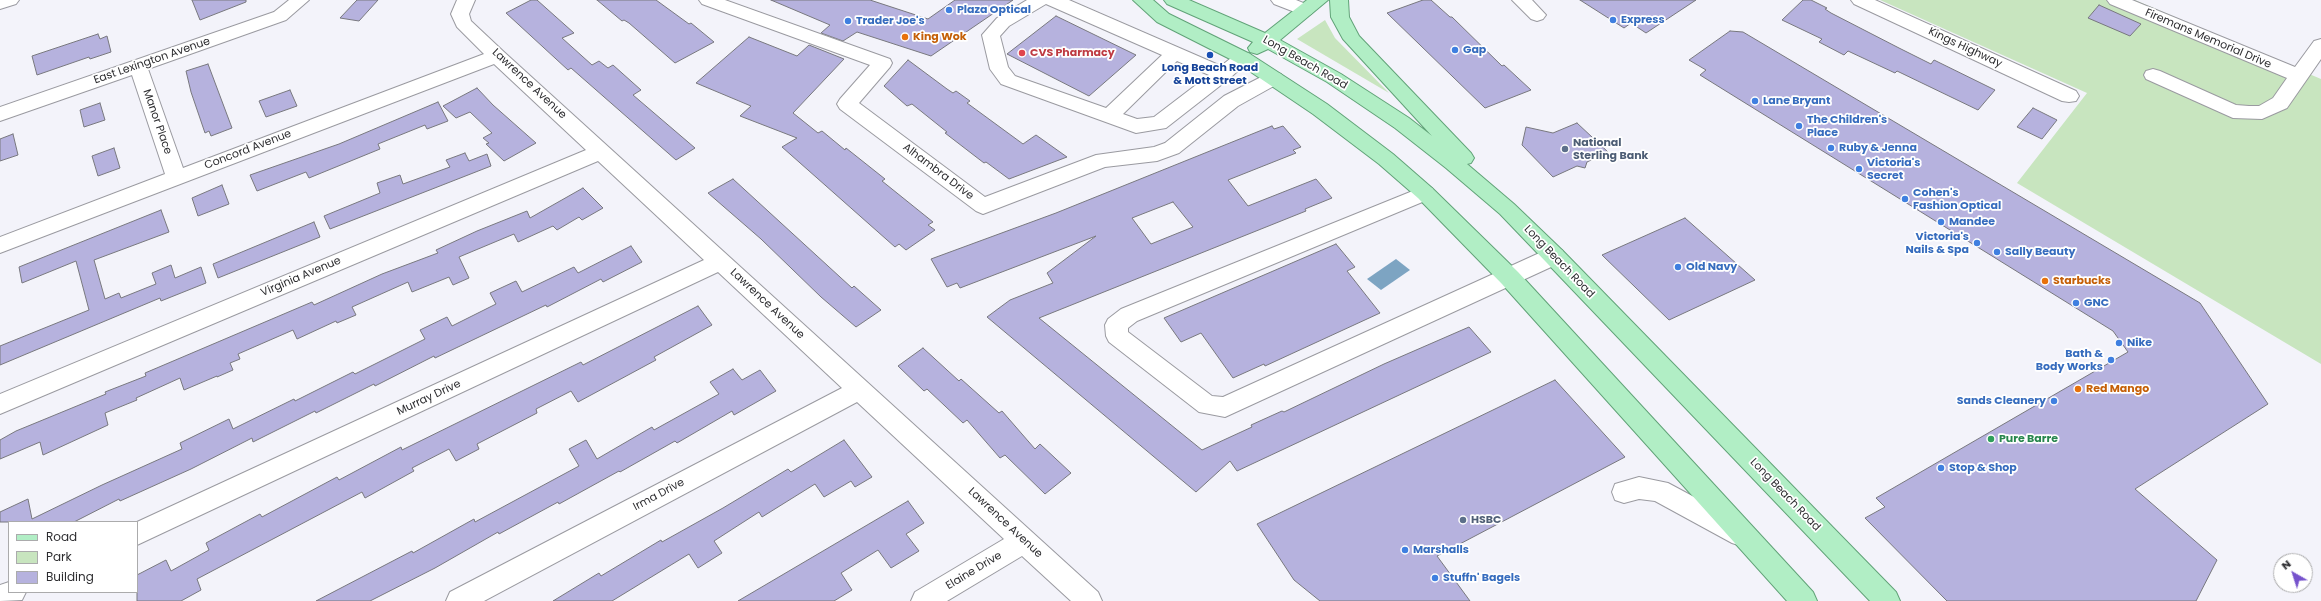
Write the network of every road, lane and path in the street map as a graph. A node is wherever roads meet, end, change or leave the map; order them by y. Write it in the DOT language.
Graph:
graph roads {
  1 [pos="10,0"];
  2 [pos="300,0"];
  3 [pos="466,0"];
  4 [pos="708,0"];
  5 [pos="1040,0"];
  6 [pos="1053,0"];
  7 [pos="1142,0"];
  8 [pos="1280,0"];
  9 [pos="1339,0"];
  10 [pos="1521,0"];
  11 [pos="1860,0"];
  12 [pos="2116,0"];
  13 [pos="1180,1"];
  14 [pos="0,3"];
  15 [pos="1312,5"];
  16 [pos="1537,15"];
  17 [pos="1266,40"];
  18 [pos="2320,47"];
  19 [pos="1175,53"];
  20 [pos="497,56"];
  21 [pos="1243,58"];
  22 [pos="138,66"];
  23 [pos="1223,74"];
  24 [pos="2153,75"];
  25 [pos="2299,76"];
  26 [pos="1274,78"];
  27 [pos="2069,96"];
  28 [pos="0,114"];
  29 [pos="1109,117"];
  30 [pos="602,151"];
  31 [pos="176,178"];
  32 [pos="1425,193"];
  33 [pos="1507,209"];
  34 [pos="0,245"];
  35 [pos="1554,256"];
  36 [pos="721,261"];
  37 [pos="1510,278"];
  38 [pos="860,389"];
  39 [pos="0,404"];
  40 [pos="1624,492"];
  41 [pos="138,534"];
  42 [pos="1748,540"];
  43 [pos="1024,541"];
  44 [pos="11,593"];
  45 [pos="0,598"];
  46 [pos="459,601"];
  47 [pos="924,601"];
  48 [pos="1089,601"];
  49 [pos="1804,601"];
  50 [pos="1887,601"];
  1 -- 14 [label="street"];
  2 -- 22 [label="street, East Lexington Avenue"];
  3 -- 20 [label="street, Lawrence Avenue"];
  4 -- 26 [label="street, Alhambra Drive"];
  5 -- 29 [label="street"];
  6 -- 19 [label="street"];
  7 -- 21 [label="main road"];
  8 -- 15 [label="street"];
  9 -- 33 [label="main road"];
  10 -- 16 [label="street"];
  11 -- 27 [label="street, Kings Highway"];
  12 -- 25 [label="street, Firemans Memorial Drive"];
  13 -- 17 [label="main road, Long Beach Road"];
  15 -- 17 [label="main road"];
  17 -- 21 [label="main road"];
  17 -- 33 [label="main road, Long Beach Road"];
  18 -- 25 [label="street"];
  19 -- 23 [label="street"];
  19 -- 29 [label="street"];
  20 -- 30 [label="street, Lawrence Avenue"];
  20 -- 31 [label="street, Concord Avenue"];
  21 -- 23 [label="street"];
  21 -- 26 [label="main road"];
  22 -- 28 [label="street, East Lexington Avenue"];
  22 -- 31 [label="street, Manor Place"];
  23 -- 29 [label="street"];
  24 -- 25 [label="street"];
  26 -- 32 [label="main road"];
  30 -- 36 [label="street, Lawrence Avenue"];
  30 -- 39 [label="street, Virginia Avenue"];
  31 -- 34 [label="street, Concord Avenue"];
  32 -- 37 [label="main road"];
  32 -- 37 [label="street"];
  33 -- 35 [label="main road, Long Beach Road"];
  35 -- 37 [label="street"];
  35 -- 50 [label="main road, Long Beach Road"];
  36 -- 38 [label="street, Lawrence Avenue"];
  36 -- 41 [label="street, Murray Drive"];
  37 -- 42 [label="main road"];
  38 -- 43 [label="street, Lawrence Avenue"];
  38 -- 46 [label="street, Irma Drive"];
  40 -- 42 [label="street"];
  42 -- 49 [label="main road"];
  43 -- 47 [label="street, Elaine Drive"];
  43 -- 48 [label="street, Lawrence Avenue"];
  44 -- 45 [label="street"];
}
